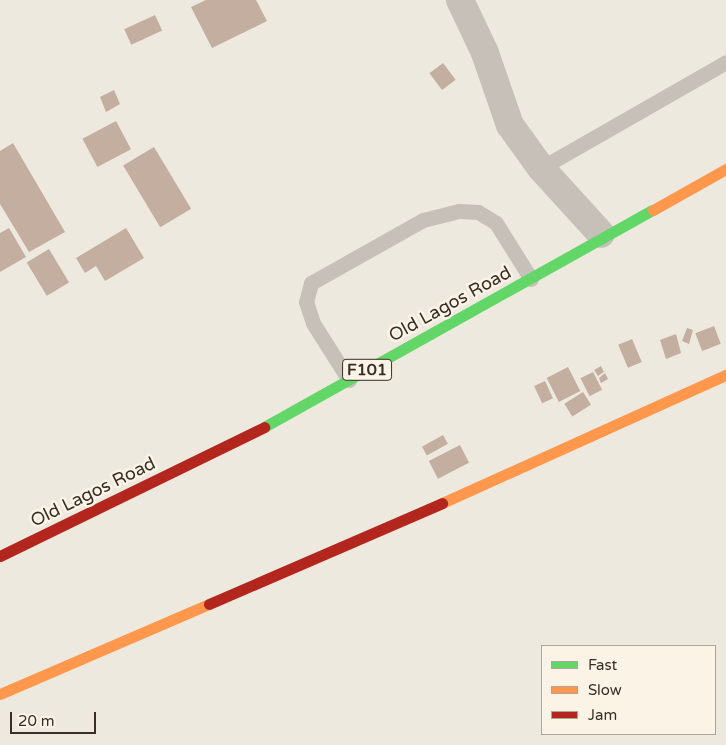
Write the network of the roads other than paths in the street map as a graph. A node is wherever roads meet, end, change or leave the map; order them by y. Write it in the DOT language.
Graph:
graph roads {
  1 [pos="460,0"];
  2 [pos="726,62"];
  3 [pos="541,168"];
  4 [pos="726,168"];
  5 [pos="601,234"];
  6 [pos="531,279"];
  7 [pos="726,375"];
  8 [pos="349,380"];
  9 [pos="0,556"];
  10 [pos="0,694"];
  1 -- 3 [label="street"];
  2 -- 3 [label="lane"];
  3 -- 5 [label="street"];
  4 -- 5 [label="main road, Old Lagos Road / F101"];
  5 -- 6 [label="main road, Old Lagos Road / F101"];
  6 -- 8 [label="main road, Old Lagos Road / F101"];
  6 -- 8 [label="lane"];
  7 -- 10 [label="main road"];
  8 -- 9 [label="main road, Old Lagos Road / F101"];
}
